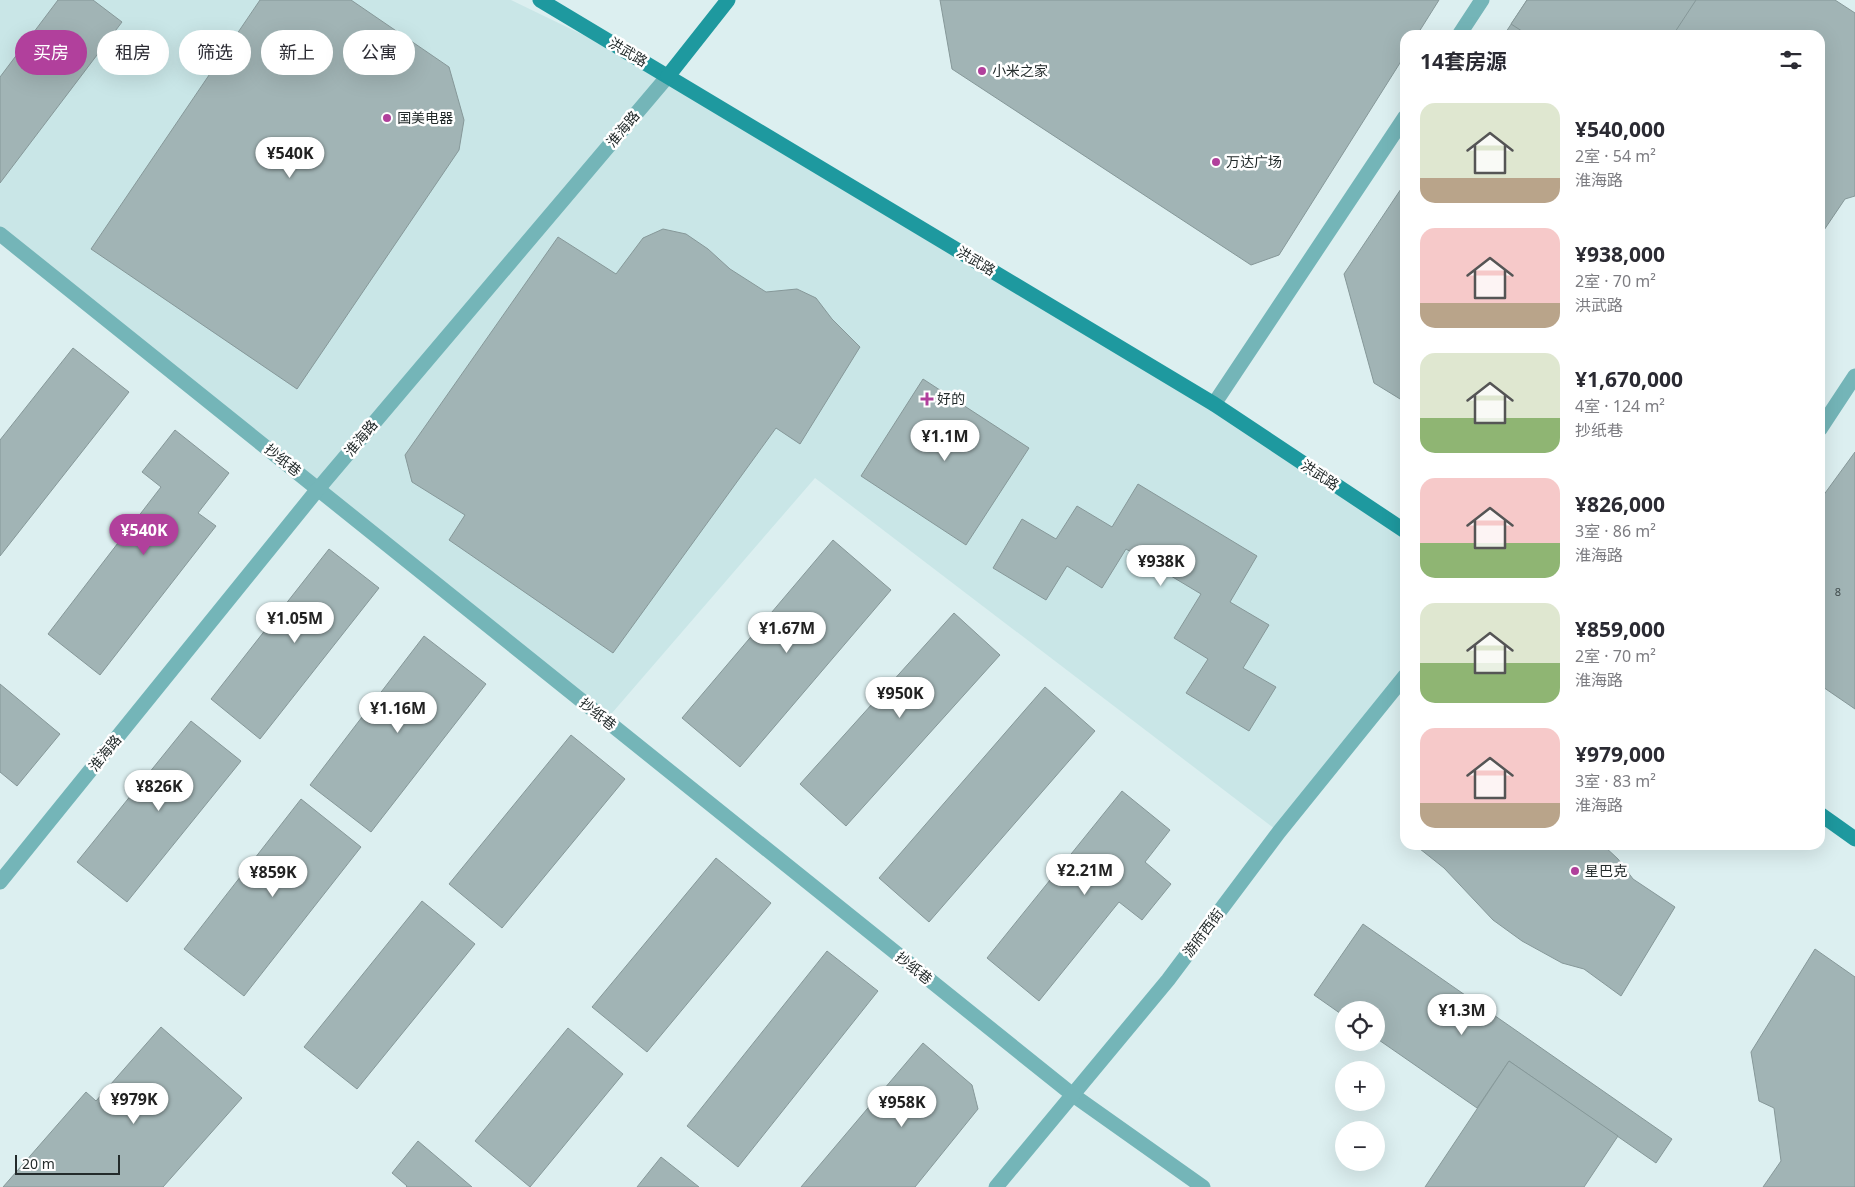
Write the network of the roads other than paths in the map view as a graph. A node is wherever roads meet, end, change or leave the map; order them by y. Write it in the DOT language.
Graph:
graph roads {
  1 [pos="540,0"];
  2 [pos="728,0"];
  3 [pos="1482,0"];
  4 [pos="1462,30"];
  5 [pos="668,76"];
  6 [pos="1400,124"];
  7 [pos="0,234"];
  8 [pos="1855,376"];
  9 [pos="1214,404"];
  10 [pos="1825,421"];
  11 [pos="318,489"];
  12 [pos="1400,529"];
  13 [pos="1400,682"];
  14 [pos="1825,818"];
  15 [pos="1855,839"];
  16 [pos="0,882"];
  17 [pos="1073,1095"];
  18 [pos="996,1187"];
  19 [pos="1202,1187"];
  1 -- 5 [label="main road, 洪武路"];
  2 -- 5 [label="main road, 淮海路"];
  3 -- 4 [label="street"];
  5 -- 9 [label="main road, 洪武路"];
  5 -- 11 [label="street, 淮海路"];
  6 -- 9 [label="street"];
  7 -- 11 [label="street, 抄纸巷"];
  8 -- 10 [label="street"];
  9 -- 12 [label="main road, 洪武路"];
  11 -- 16 [label="street, 淮海路"];
  11 -- 17 [label="street, 抄纸巷"];
  13 -- 17 [label="street, 游府西街"];
  14 -- 15 [label="main road"];
  17 -- 18 [label="street, 游府西街"];
  17 -- 19 [label="street, 抄纸巷"];
}
